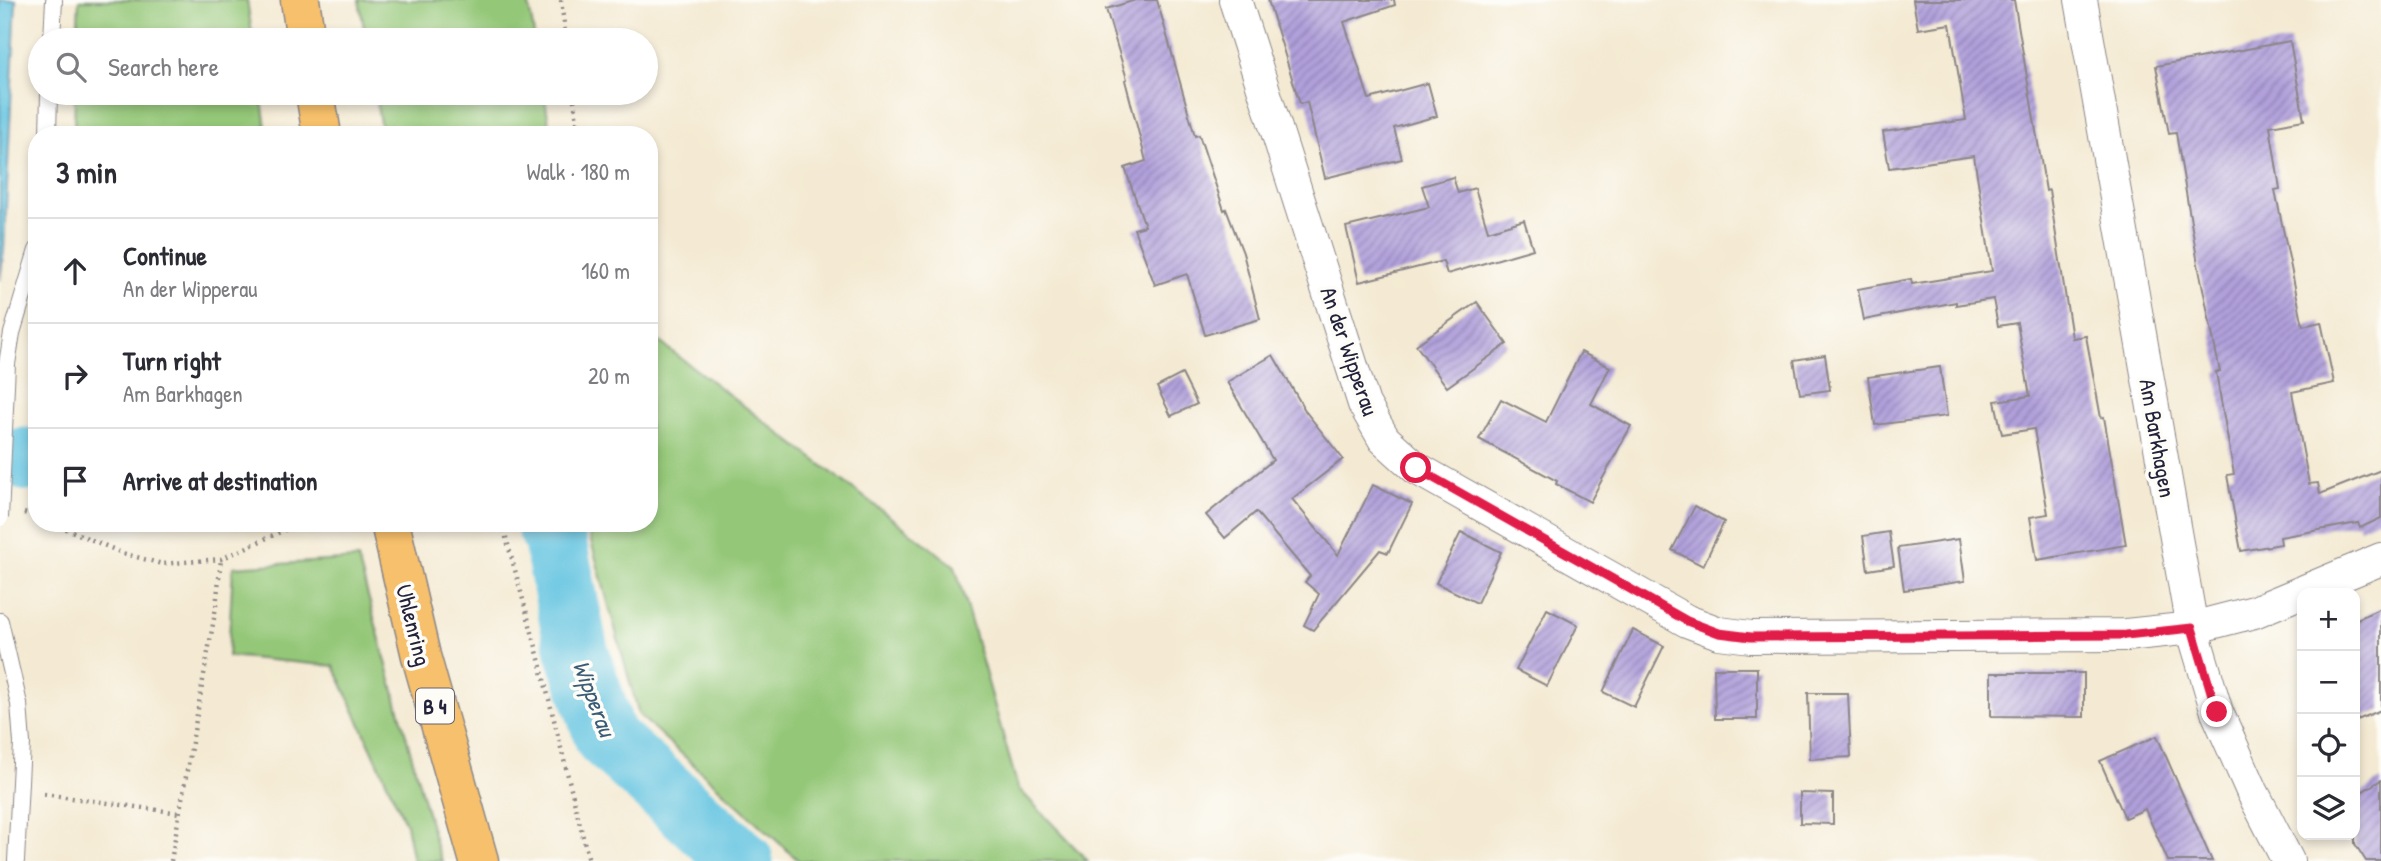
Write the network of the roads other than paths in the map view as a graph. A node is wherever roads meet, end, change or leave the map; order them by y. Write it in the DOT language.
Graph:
graph roads {
  1 [pos="54,0"];
  2 [pos="300,0"];
  3 [pos="1235,0"];
  4 [pos="2081,0"];
  5 [pos="53,28"];
  6 [pos="304,28"];
  7 [pos="49,105"];
  8 [pos="317,105"];
  9 [pos="48,126"];
  10 [pos="320,126"];
  11 [pos="28,280"];
  12 [pos="0,519"];
  13 [pos="393,537"];
  14 [pos="2381,559"];
  15 [pos="0,621"];
  16 [pos="2192,628"];
  17 [pos="16,861"];
  18 [pos="479,861"];
  19 [pos="2288,861"];
  1 -- 5 [label="lane"];
  2 -- 6 [label="highway"];
  3 -- 16 [label="street, An der Wipperau"];
  4 -- 16 [label="street, Am Barkhagen"];
  7 -- 9 [label="lane"];
  8 -- 10 [label="highway"];
  11 -- 12 [label="lane, bridge"];
  13 -- 18 [label="highway, Uhlenring / B 4"];
  14 -- 16 [label="street, An der Wipperau"];
  15 -- 17 [label="lane"];
  16 -- 19 [label="street, Am Barkhagen"];
}
